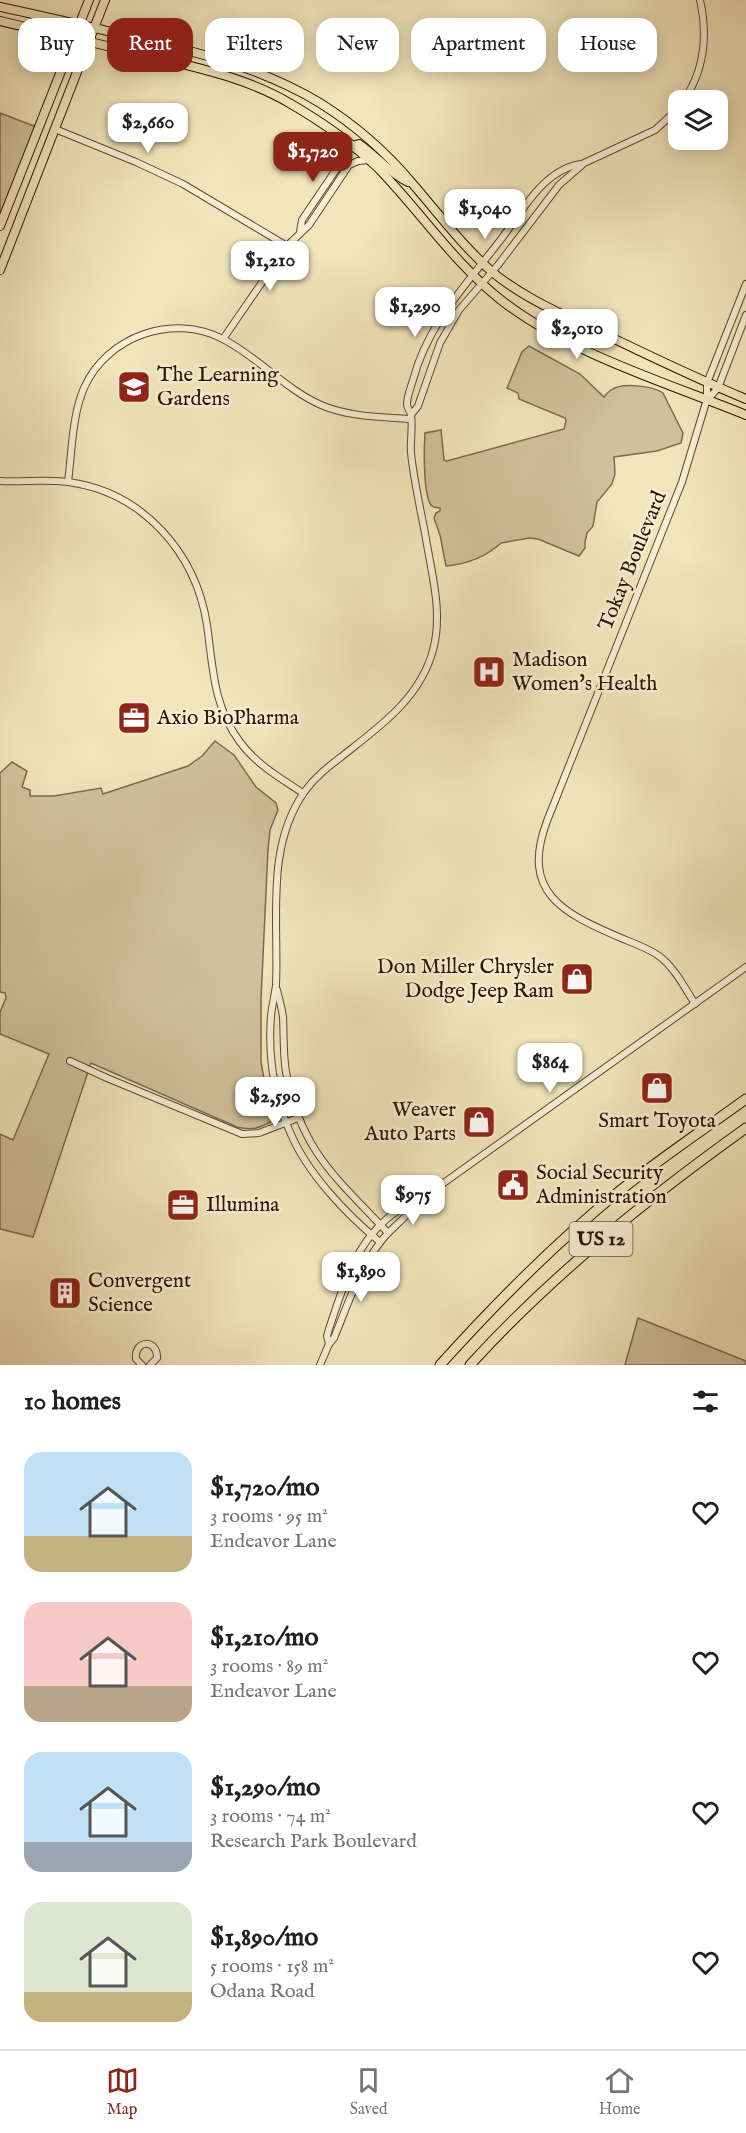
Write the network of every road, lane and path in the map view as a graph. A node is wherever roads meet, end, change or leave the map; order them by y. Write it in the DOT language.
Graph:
graph roads {
  1 [pos="89,0"];
  2 [pos="105,0"];
  3 [pos="700,0"];
  4 [pos="0,7"];
  5 [pos="52,18"];
  6 [pos="82,18"];
  7 [pos="0,21"];
  8 [pos="18,25"];
  9 [pos="95,25"];
  10 [pos="95,28"];
  11 [pos="95,43"];
  12 [pos="61,72"];
  13 [pos="77,72"];
  14 [pos="691,90"];
  15 [pos="668,118"];
  16 [pos="55,129"];
  17 [pos="352,146"];
  18 [pos="369,160"];
  19 [pos="582,165"];
  20 [pos="413,184"];
  21 [pos="0,226"];
  22 [pos="300,232"];
  23 [pos="287,246"];
  24 [pos="483,263"];
  25 [pos="0,270"];
  26 [pos="492,272"];
  27 [pos="473,275"];
  28 [pos="482,283"];
  29 [pos="745,288"];
  30 [pos="746,315"];
  31 [pos="223,339"];
  32 [pos="707,383"];
  33 [pos="718,388"];
  34 [pos="707,399"];
  35 [pos="746,399"];
  36 [pos="746,415"];
  37 [pos="411,417"];
  38 [pos="0,481"];
  39 [pos="68,482"];
  40 [pos="303,793"];
  41 [pos="746,967"];
  42 [pos="276,986"];
  43 [pos="695,1004"];
  44 [pos="70,1061"];
  45 [pos="746,1099"];
  46 [pos="298,1118"];
  47 [pos="286,1123"];
  48 [pos="746,1128"];
  49 [pos="417,1202"];
  50 [pos="380,1225"];
  51 [pos="388,1233"];
  52 [pos="372,1235"];
  53 [pos="380,1242"];
  54 [pos="329,1344"];
  55 [pos="153,1364"];
  56 [pos="142,1365"];
  57 [pos="320,1365"];
  58 [pos="440,1365"];
  59 [pos="470,1365"];
  1 -- 6 [label="main road"];
  2 -- 9 [label="main road"];
  3 -- 14 [label="street"];
  4 -- 5 [label="main road"];
  7 -- 8 [label="main road"];
  10 -- 20 [label="main road"];
  11 -- 17 [label="main road"];
  12 -- 21 [label="main road"];
  13 -- 16 [label="main road"];
  15 -- 19 [label="street"];
  16 -- 23 [label="street"];
  16 -- 25 [label="main road"];
  17 -- 18 [label="main road"];
  17 -- 20 [label="main road"];
  17 -- 22 [label="street"];
  18 -- 22 [label="street"];
  18 -- 27 [label="main road"];
  19 -- 24 [label="street"];
  19 -- 26 [label="street"];
  20 -- 24 [label="main road"];
  22 -- 23 [label="street"];
  23 -- 31 [label="street"];
  24 -- 26 [label="main road"];
  24 -- 27 [label="street"];
  26 -- 28 [label="street"];
  26 -- 32 [label="main road"];
  27 -- 28 [label="main road"];
  27 -- 37 [label="street"];
  28 -- 34 [label="main road"];
  28 -- 37 [label="street"];
  29 -- 32 [label="street, Tokay Boulevard"];
  30 -- 33 [label="street, Tokay Boulevard"];
  31 -- 37 [label="street"];
  31 -- 39 [label="street"];
  32 -- 33 [label="main road"];
  32 -- 34 [label="street, Tokay Boulevard"];
  33 -- 34 [label="street, Tokay Boulevard"];
  33 -- 35 [label="main road"];
  34 -- 36 [label="main road"];
  34 -- 43 [label="street, Tokay Boulevard"];
  37 -- 40 [label="street"];
  38 -- 39 [label="street"];
  39 -- 40 [label="street"];
  40 -- 42 [label="street"];
  41 -- 43 [label="street"];
  42 -- 46 [label="street"];
  42 -- 47 [label="street"];
  43 -- 49 [label="street"];
  44 -- 47 [label="street"];
  45 -- 58 [label="highway, US 12"];
  46 -- 47 [label="street"];
  46 -- 50 [label="street"];
  47 -- 52 [label="street"];
  48 -- 59 [label="highway, US 12"];
  49 -- 50 [label="street"];
  49 -- 51 [label="street"];
  50 -- 51 [label="street"];
  50 -- 52 [label="street"];
  51 -- 53 [label="street"];
  52 -- 53 [label="street"];
  52 -- 54 [label="street"];
  53 -- 54 [label="street"];
  54 -- 57 [label="street"];
  55 -- 56 [label="street"];
}
